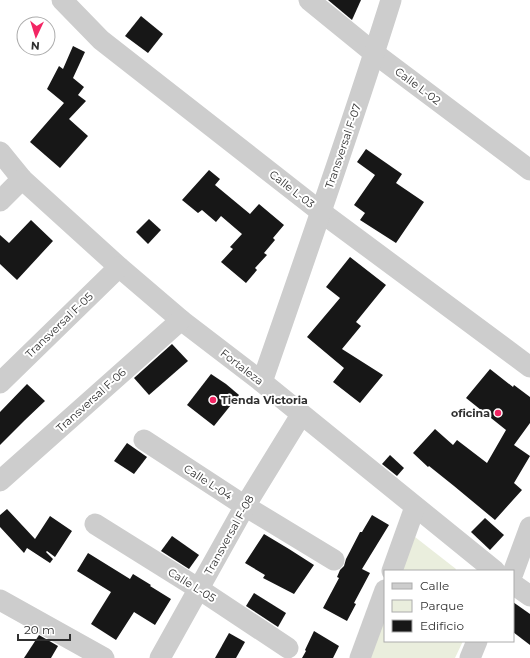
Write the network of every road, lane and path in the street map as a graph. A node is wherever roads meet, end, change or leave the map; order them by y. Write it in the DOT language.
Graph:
graph roads {
  1 [pos="62,0"];
  2 [pos="309,0"];
  3 [pos="391,0"];
  4 [pos="374,53"];
  5 [pos="0,152"];
  6 [pos="530,170"];
  7 [pos="22,179"];
  8 [pos="0,201"];
  9 [pos="321,212"];
  10 [pos="119,266"];
  11 [pos="182,320"];
  12 [pos="530,367"];
  13 [pos="262,382"];
  14 [pos="0,383"];
  15 [pos="301,415"];
  16 [pos="144,440"];
  17 [pos="0,481"];
  18 [pos="245,506"];
  19 [pos="416,507"];
  20 [pos="95,524"];
  21 [pos="530,527"];
  22 [pos="334,560"];
  23 [pos="392,570"];
  24 [pos="494,570"];
  25 [pos="514,570"];
  26 [pos="514,585"];
  27 [pos="199,588"];
  28 [pos="384,593"];
  29 [pos="530,596"];
  30 [pos="0,600"];
  31 [pos="477,642"];
  32 [pos="288,648"];
  33 [pos="104,658"];
  34 [pos="160,658"];
  35 [pos="360,658"];
  36 [pos="470,658"];
  1 -- 9 [label="street, Calle L-03"];
  2 -- 4 [label="street, Calle L-02"];
  3 -- 4 [label="street, Transversal F-07"];
  4 -- 6 [label="street, Calle L-02"];
  4 -- 9 [label="street, Transversal F-07"];
  5 -- 7 [label="street, Fortaleza"];
  7 -- 8 [label="street"];
  7 -- 10 [label="street, Fortaleza"];
  9 -- 12 [label="street, Calle L-03"];
  9 -- 13 [label="street, Transversal F-07"];
  10 -- 11 [label="street, Fortaleza"];
  10 -- 14 [label="street, Transversal F-05"];
  11 -- 13 [label="street, Fortaleza"];
  11 -- 17 [label="street, Transversal F-06"];
  13 -- 15 [label="street, Fortaleza"];
  15 -- 18 [label="street, Transversal F-08"];
  15 -- 19 [label="street, Fortaleza"];
  16 -- 18 [label="street, Calle L-04"];
  18 -- 22 [label="street, Calle L-04"];
  18 -- 27 [label="street, Transversal F-08"];
  19 -- 23 [label="street"];
  19 -- 24 [label="street, Fortaleza"];
  20 -- 27 [label="street, Calle L-05"];
  21 -- 25 [label="street"];
  26 -- 29 [label="street"];
  27 -- 32 [label="street, Calle L-05"];
  27 -- 34 [label="street, Transversal F-08"];
  28 -- 35 [label="street"];
  30 -- 33 [label="street"];
  31 -- 36 [label="street"];
}
